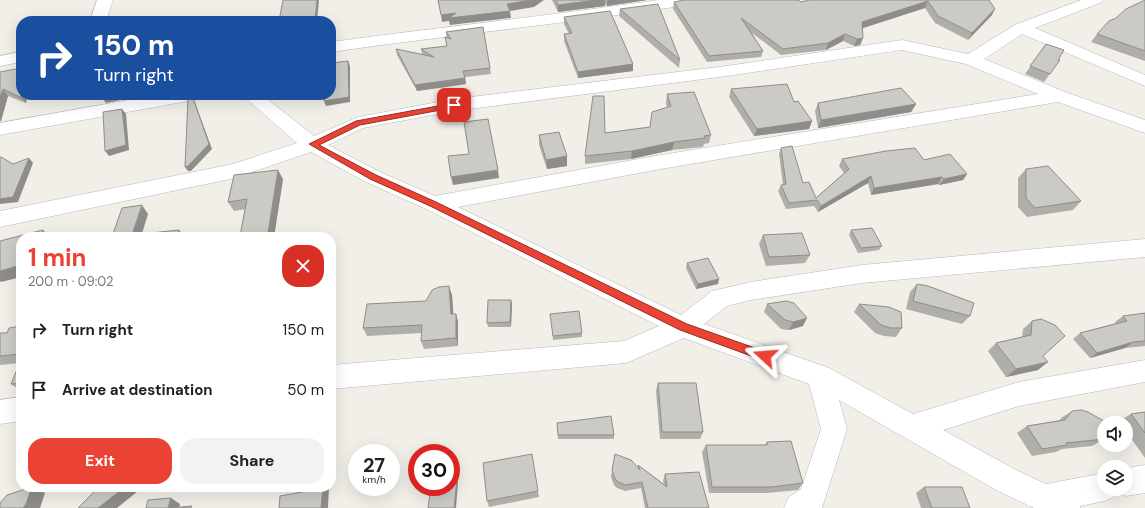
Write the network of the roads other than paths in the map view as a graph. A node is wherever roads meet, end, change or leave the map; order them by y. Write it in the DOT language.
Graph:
graph roads {
  1 [pos="105,0"];
  2 [pos="688,0"];
  3 [pos="1094,0"];
  4 [pos="100,16"];
  5 [pos="1021,28"];
  6 [pos="336,46"];
  7 [pos="16,58"];
  8 [pos="971,60"];
  9 [pos="0,61"];
  10 [pos="1145,81"];
  11 [pos="1059,96"];
  12 [pos="160,100"];
  13 [pos="257,100"];
  14 [pos="1145,127"];
  15 [pos="0,129"];
  16 [pos="312,144"];
  17 [pos="433,204"];
  18 [pos="0,219"];
  19 [pos="1145,248"];
  20 [pos="683,327"];
  21 [pos="1145,371"];
  22 [pos="820,376"];
  23 [pos="336,377"];
  24 [pos="16,410"];
  25 [pos="0,412"];
  26 [pos="912,427"];
  27 [pos="1145,479"];
  28 [pos="1133,481"];
  29 [pos="1097,489"];
  30 [pos="1056,503"];
  31 [pos="798,508"];
  1 -- 4 [label="street"];
  2 -- 6 [label="street"];
  3 -- 5 [label="street"];
  5 -- 8 [label="street"];
  5 -- 10 [label="street"];
  7 -- 9 [label="street"];
  8 -- 11 [label="street"];
  8 -- 16 [label="street"];
  11 -- 14 [label="street"];
  11 -- 17 [label="street"];
  12 -- 15 [label="street"];
  13 -- 16 [label="street"];
  16 -- 17 [label="street"];
  16 -- 18 [label="street"];
  17 -- 20 [label="street"];
  19 -- 20 [label="street"];
  20 -- 22 [label="street"];
  20 -- 23 [label="street"];
  21 -- 26 [label="street"];
  22 -- 26 [label="street"];
  22 -- 31 [label="street"];
  24 -- 25 [label="street"];
  26 -- 30 [label="street"];
  27 -- 28 [label="street"];
  29 -- 30 [label="street"];
}
